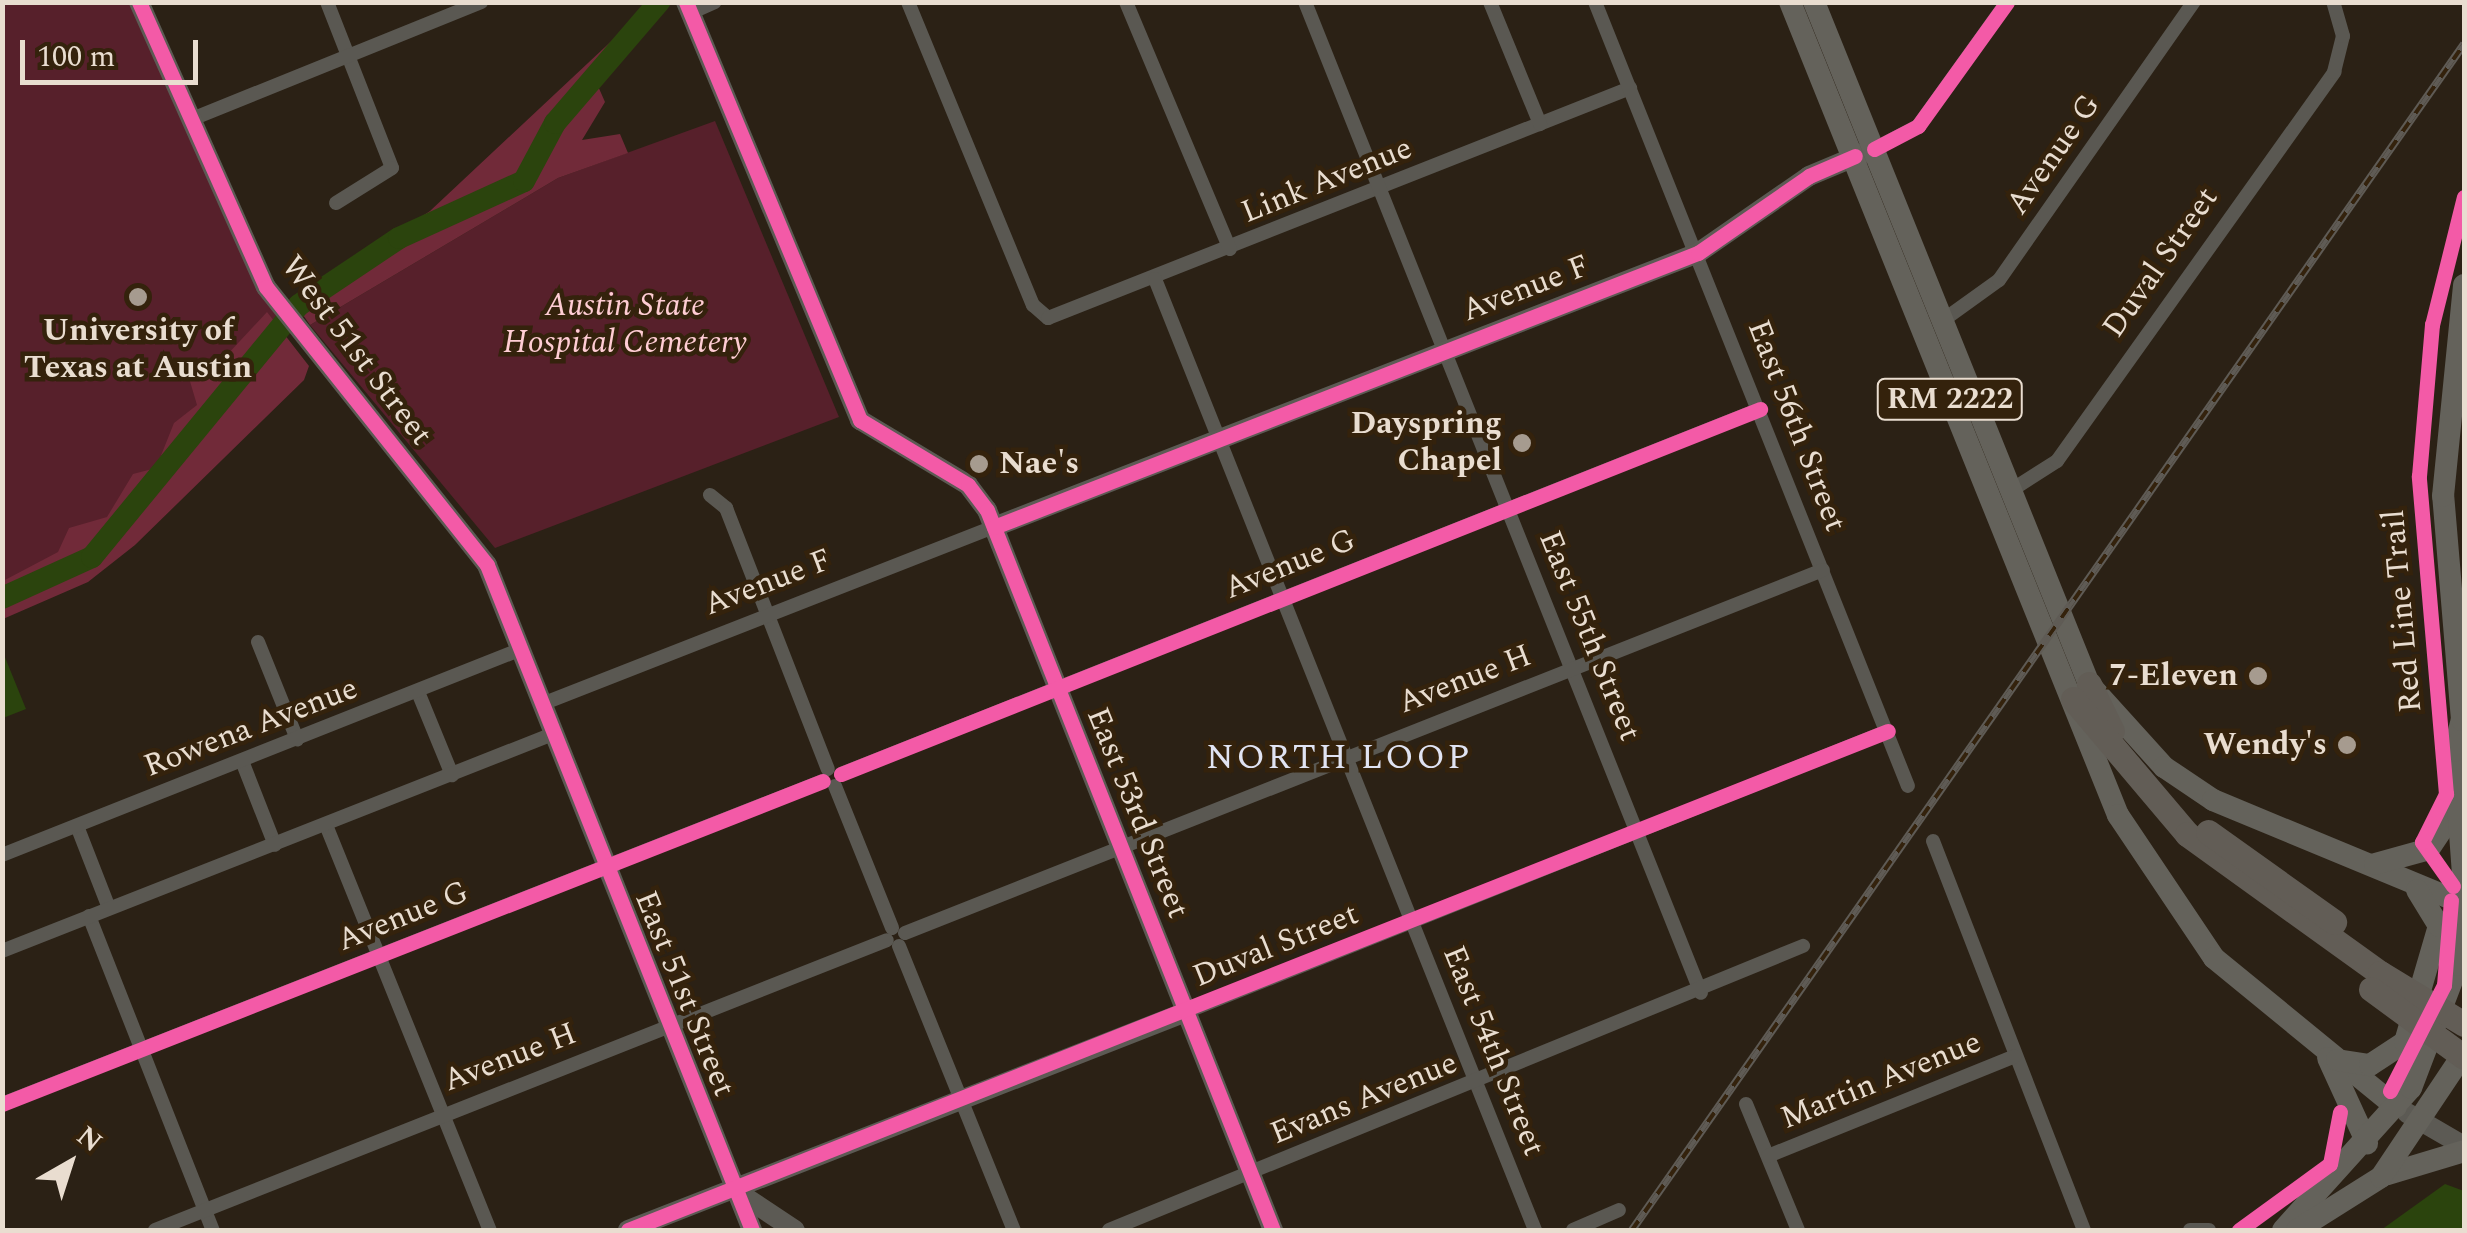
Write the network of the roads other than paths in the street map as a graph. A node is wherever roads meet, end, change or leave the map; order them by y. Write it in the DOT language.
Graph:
graph roads {
  1 [pos="139,2"];
  2 [pos="328,2"];
  3 [pos="481,2"];
  4 [pos="715,2"];
  5 [pos="908,2"];
  6 [pos="1126,2"];
  7 [pos="1305,2"];
  8 [pos="1490,2"];
  9 [pos="1596,2"];
  10 [pos="1790,2"];
  11 [pos="1814,2"];
  12 [pos="2007,2"];
  13 [pos="2194,2"];
  14 [pos="2332,2"];
  15 [pos="688,8"];
  16 [pos="349,56"];
  17 [pos="1630,88"];
  18 [pos="192,120"];
  19 [pos="1540,124"];
  20 [pos="1865,153"];
  21 [pos="1381,188"];
  22 [pos="336,203"];
  23 [pos="1230,250"];
  24 [pos="1698,253"];
  25 [pos="1155,279"];
  26 [pos="2464,285"];
  27 [pos="1942,321"];
  28 [pos="1446,348"];
  29 [pos="1760,409"];
  30 [pos="1219,437"];
  31 [pos="2010,492"];
  32 [pos="710,495"];
  33 [pos="1508,508"];
  34 [pos="994,527"];
  35 [pos="480,553"];
  36 [pos="1823,570"];
  37 [pos="1281,598"];
  38 [pos="768,615"];
  39 [pos="258,642"];
  40 [pos="519,650"];
  41 [pos="1572,668"];
  42 [pos="1058,686"];
  43 [pos="418,692"];
  44 [pos="2081,692"];
  45 [pos="542,704"];
  46 [pos="2463,722"];
  47 [pos="1888,731"];
  48 [pos="554,734"];
  49 [pos="297,739"];
  50 [pos="1344,756"];
  51 [pos="242,761"];
  52 [pos="452,775"];
  53 [pos="832,777"];
  54 [pos="1908,786"];
  55 [pos="2459,804"];
  56 [pos="326,824"];
  57 [pos="76,826"];
  58 [pos="1637,834"];
  59 [pos="1933,841"];
  60 [pos="275,845"];
  61 [pos="1121,848"];
  62 [pos="2,855"];
  63 [pos="2370,865"];
  64 [pos="604,867"];
  65 [pos="2464,904"];
  66 [pos="110,908"];
  67 [pos="89,916"];
  68 [pos="1411,921"];
  69 [pos="895,937"];
  70 [pos="1803,946"];
  71 [pos="2,951"];
  72 [pos="379,956"];
  73 [pos="2379,974"];
  74 [pos="1701,993"];
  75 [pos="2464,1006"];
  76 [pos="1186,1012"];
  77 [pos="2464,1024"];
  78 [pos="668,1027"];
  79 [pos="140,1051"];
  80 [pos="2464,1055"];
  81 [pos="2015,1056"];
  82 [pos="2328,1058"];
  83 [pos="1477,1084"];
  84 [pos="960,1098"];
  85 [pos="2,1104"];
  86 [pos="1746,1104"];
  87 [pos="2396,1107"];
  88 [pos="440,1115"];
  89 [pos="2425,1124"];
  90 [pos="2367,1143"];
  91 [pos="2464,1148"];
  92 [pos="1768,1156"];
  93 [pos="1250,1174"];
  94 [pos="2380,1178"];
  95 [pos="734,1189"];
  96 [pos="205,1210"];
  97 [pos="1619,1210"];
  98 [pos="155,1230"];
  99 [pos="213,1230"];
  100 [pos="490,1230"];
  101 [pos="628,1230"];
  102 [pos="752,1230"];
  103 [pos="795,1230"];
  104 [pos="1014,1230"];
  105 [pos="1110,1230"];
  106 [pos="1273,1230"];
  107 [pos="1535,1230"];
  108 [pos="1573,1230"];
  109 [pos="1798,1230"];
  110 [pos="2084,1230"];
  111 [pos="2190,1230"];
  112 [pos="2209,1230"];
  113 [pos="2283,1230"];
  114 [pos="2298,1230"];
  1 -- 18 [label="street, West 51st Street"];
  2 -- 16 [label="street"];
  3 -- 16 [label="street"];
  4 -- 15 [label="street"];
  5 -- 25 [label="street, Link Avenue"];
  6 -- 23 [label="street"];
  7 -- 21 [label="street, East 55th Street"];
  8 -- 19 [label="street"];
  9 -- 17 [label="street, East 56th Street"];
  10 -- 20 [label="main road, RM 2222"];
  11 -- 20 [label="main road, RM 2222"];
  12 -- 20 [label="street, Avenue F"];
  13 -- 27 [label="street, Avenue G"];
  14 -- 31 [label="street, Duval Street"];
  15 -- 34 [label="street, East 53rd Street"];
  16 -- 18 [label="street"];
  16 -- 22 [label="street"];
  17 -- 19 [label="street, Link Avenue"];
  17 -- 24 [label="street, East 56th Street"];
  18 -- 35 [label="street, West 51st Street"];
  19 -- 21 [label="street, Link Avenue"];
  20 -- 24 [label="street, Avenue F"];
  20 -- 27 [label="main road, RM 2222"];
  20 -- 44 [label="main road, RM 2222"];
  21 -- 23 [label="street, Link Avenue"];
  21 -- 28 [label="street, East 55th Street"];
  23 -- 25 [label="street, Link Avenue"];
  24 -- 28 [label="street, Avenue F"];
  24 -- 29 [label="street, East 56th Street"];
  25 -- 30 [label="street, East 54th Street"];
  26 -- 46 [label="main road"];
  27 -- 31 [label="main road, RM 2222"];
  28 -- 30 [label="street, Avenue F"];
  28 -- 33 [label="street, East 55th Street"];
  29 -- 33 [label="street, Avenue G"];
  29 -- 36 [label="street, East 56th Street"];
  30 -- 34 [label="street, Avenue F"];
  30 -- 37 [label="street, East 54th Street"];
  31 -- 44 [label="main road, RM 2222"];
  32 -- 38 [label="street"];
  33 -- 37 [label="street, Avenue G"];
  33 -- 41 [label="street, East 55th Street"];
  34 -- 38 [label="street, Avenue F"];
  34 -- 42 [label="street, East 53rd Street"];
  35 -- 40 [label="street, East 51st Street"];
  36 -- 41 [label="street, Avenue H"];
  36 -- 47 [label="street, East 56th Street"];
  37 -- 42 [label="street, Avenue G"];
  37 -- 50 [label="street, East 54th Street"];
  38 -- 45 [label="street, Avenue F"];
  38 -- 53 [label="street"];
  39 -- 49 [label="street"];
  40 -- 43 [label="street, Rowena Avenue"];
  40 -- 45 [label="street, East 51st Street"];
  41 -- 50 [label="street, Avenue H"];
  41 -- 58 [label="street, East 55th Street"];
  42 -- 53 [label="street, Avenue G"];
  42 -- 61 [label="street, East 53rd Street"];
  43 -- 49 [label="street, Rowena Avenue"];
  43 -- 52 [label="street"];
  44 -- 63 [label="main road"];
  44 -- 73 [label="highway, RM 2222"];
  44 -- 73 [label="highway, RM 2222"];
  44 -- 82 [label="main road"];
  45 -- 48 [label="street, East 51st Street"];
  46 -- 55 [label="main road"];
  47 -- 54 [label="street, East 56th Street"];
  47 -- 58 [label="street, Duval Street"];
  48 -- 52 [label="street"];
  48 -- 64 [label="street, East 51st Street"];
  49 -- 51 [label="street, Rowena Avenue"];
  50 -- 61 [label="street, Avenue H"];
  50 -- 68 [label="street, East 54th Street"];
  51 -- 57 [label="street, Rowena Avenue"];
  51 -- 60 [label="street"];
  52 -- 56 [label="street"];
  53 -- 64 [label="street, Avenue G"];
  53 -- 69 [label="street"];
  55 -- 63 [label="main road"];
  55 -- 65 [label="main road"];
  56 -- 60 [label="street"];
  56 -- 72 [label="street"];
  57 -- 62 [label="street, Rowena Avenue"];
  57 -- 66 [label="street"];
  58 -- 68 [label="street, Duval Street"];
  58 -- 74 [label="street, East 55th Street"];
  59 -- 81 [label="street"];
  60 -- 66 [label="street"];
  61 -- 69 [label="street, Avenue H"];
  61 -- 76 [label="street, East 53rd Street"];
  63 -- 65 [label="main road"];
  63 -- 82 [label="main road"];
  64 -- 72 [label="street, Avenue G"];
  64 -- 78 [label="street, East 51st Street"];
  65 -- 87 [label="main road"];
  66 -- 67 [label="street"];
  67 -- 71 [label="street"];
  67 -- 79 [label="street"];
  68 -- 76 [label="street, Duval Street"];
  68 -- 83 [label="street, East 54th Street"];
  69 -- 78 [label="street, Avenue H"];
  69 -- 84 [label="street"];
  70 -- 74 [label="street, Evans Avenue"];
  72 -- 79 [label="street, Avenue G"];
  72 -- 88 [label="street"];
  73 -- 75 [label="highway, RM 2222"];
  73 -- 77 [label="highway, RM 2222, bridge"];
  73 -- 80 [label="highway, bridge"];
  74 -- 83 [label="street, Evans Avenue"];
  76 -- 84 [label="street, Duval Street"];
  76 -- 93 [label="street, East 53rd Street"];
  78 -- 88 [label="street, Avenue H"];
  78 -- 95 [label="street, East 51st Street"];
  79 -- 85 [label="street, Avenue G"];
  79 -- 96 [label="street"];
  80 -- 89 [label="main road"];
  81 -- 92 [label="street, Martin Avenue"];
  81 -- 110 [label="street"];
  82 -- 87 [label="main road"];
  82 -- 90 [label="main road"];
  83 -- 93 [label="street, Evans Avenue"];
  83 -- 107 [label="street, East 54th Street"];
  84 -- 95 [label="street, Duval Street"];
  84 -- 104 [label="street"];
  86 -- 92 [label="street"];
  87 -- 89 [label="street"];
  87 -- 90 [label="main road"];
  88 -- 96 [label="street, Avenue H"];
  88 -- 100 [label="street"];
  89 -- 91 [label="street"];
  89 -- 94 [label="main road"];
  90 -- 113 [label="main road"];
  91 -- 94 [label="main road"];
  92 -- 109 [label="street"];
  93 -- 105 [label="street, Evans Avenue"];
  93 -- 106 [label="street, East 53rd Street"];
  94 -- 114 [label="main road"];
  95 -- 101 [label="street, Duval Street"];
  95 -- 102 [label="street, East 51st Street"];
  95 -- 103 [label="street"];
  96 -- 98 [label="street, Avenue H"];
  96 -- 99 [label="street"];
  97 -- 108 [label="street"];
  111 -- 112 [label="street"];
}
